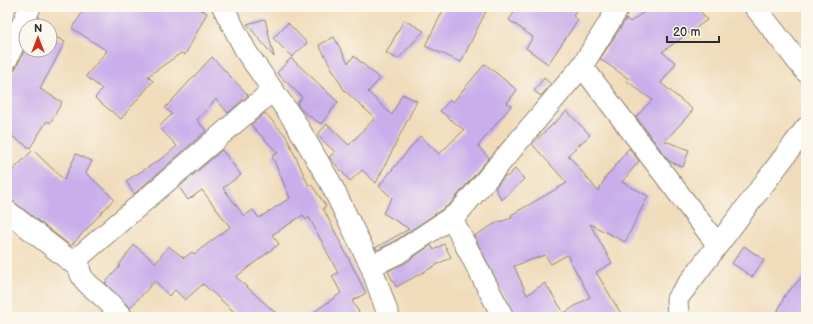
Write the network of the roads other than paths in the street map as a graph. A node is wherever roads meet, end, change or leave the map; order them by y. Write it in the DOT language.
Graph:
graph roads {
  1 [pos="30,7"];
  2 [pos="223,7"];
  3 [pos="619,7"];
  4 [pos="755,7"];
  5 [pos="7,59"];
  6 [pos="582,66"];
  7 [pos="806,72"];
  8 [pos="273,90"];
  9 [pos="806,128"];
  10 [pos="7,211"];
  11 [pos="452,219"];
  12 [pos="717,244"];
  13 [pos="371,266"];
  14 [pos="78,267"];
  15 [pos="122,317"];
  16 [pos="389,317"];
  17 [pos="503,317"];
  18 [pos="678,317"];
  1 -- 5 [label="street"];
  2 -- 8 [label="street"];
  3 -- 6 [label="street"];
  4 -- 7 [label="street"];
  6 -- 11 [label="street"];
  6 -- 12 [label="street"];
  8 -- 13 [label="street"];
  8 -- 14 [label="street"];
  9 -- 12 [label="street"];
  10 -- 14 [label="street"];
  11 -- 13 [label="street"];
  11 -- 17 [label="street"];
  12 -- 18 [label="street"];
  13 -- 16 [label="street"];
  14 -- 15 [label="street"];
}
